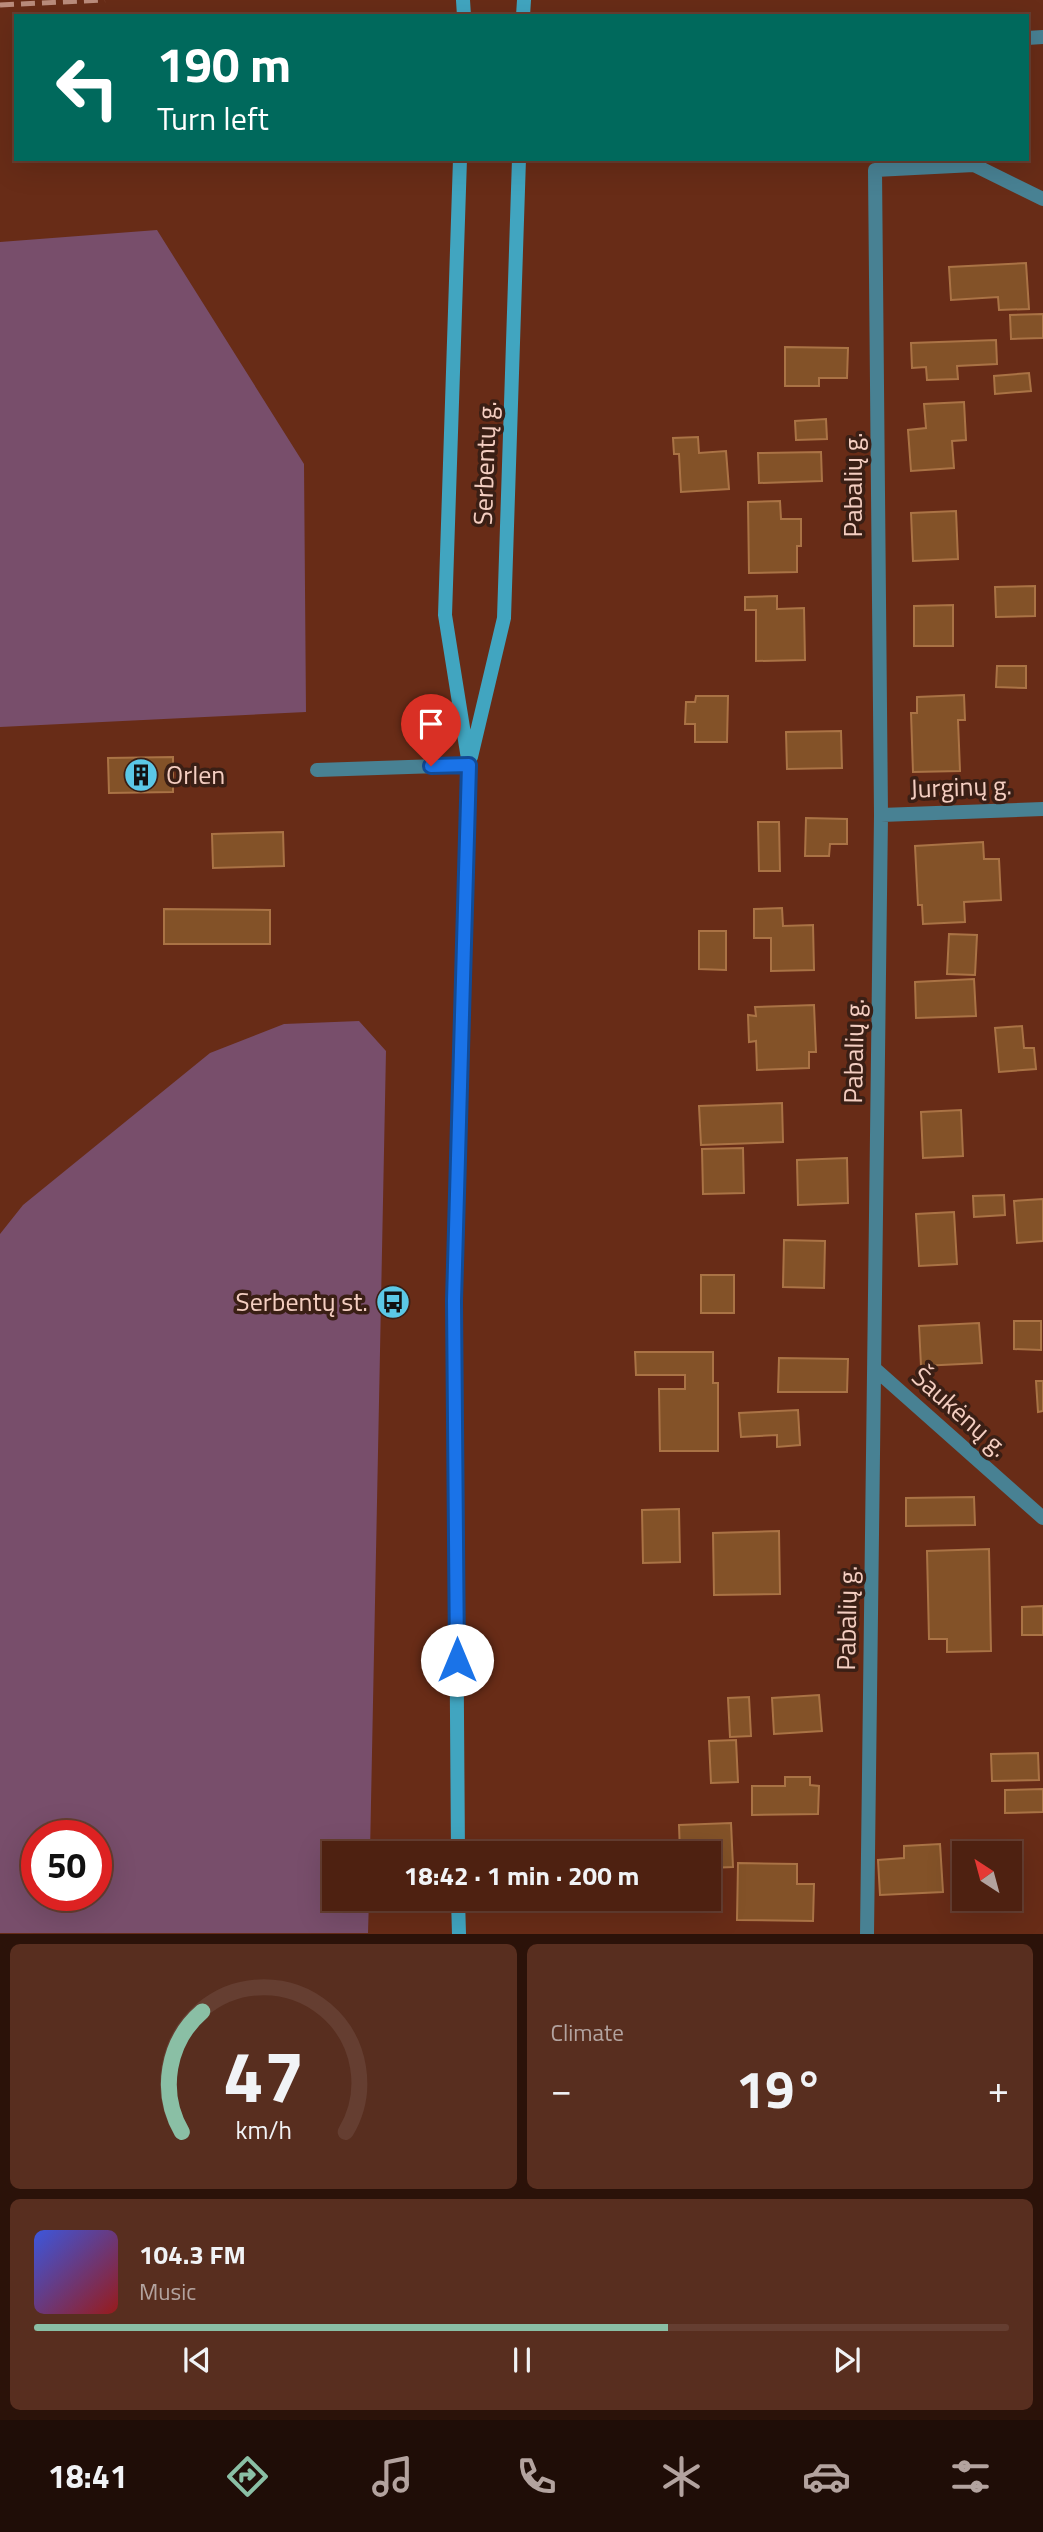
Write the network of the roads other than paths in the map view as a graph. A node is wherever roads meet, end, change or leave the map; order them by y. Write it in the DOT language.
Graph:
graph roads {
  1 [pos="460,161"];
  2 [pos="519,161"];
  3 [pos="879,165"];
  4 [pos="1043,199"];
  5 [pos="469,765"];
  6 [pos="317,770"];
  7 [pos="1043,809"];
  8 [pos="881,815"];
  9 [pos="875,1369"];
  10 [pos="1043,1518"];
  11 [pos="458,1841"];
  12 [pos="458,1911"];
  13 [pos="459,1934"];
  14 [pos="867,1934"];
  1 -- 5 [label="main road, Serbentų g."];
  2 -- 5 [label="main road, Serbentų g."];
  3 -- 4 [label="street"];
  3 -- 8 [label="street, Pabalių g."];
  5 -- 6 [label="street"];
  5 -- 11 [label="main road, Serbentų g."];
  7 -- 8 [label="street, Jurginų g."];
  8 -- 9 [label="street, Pabalių g."];
  9 -- 10 [label="street, Šaukėnų g."];
  9 -- 14 [label="street, Pabalių g."];
  12 -- 13 [label="main road"];
}
